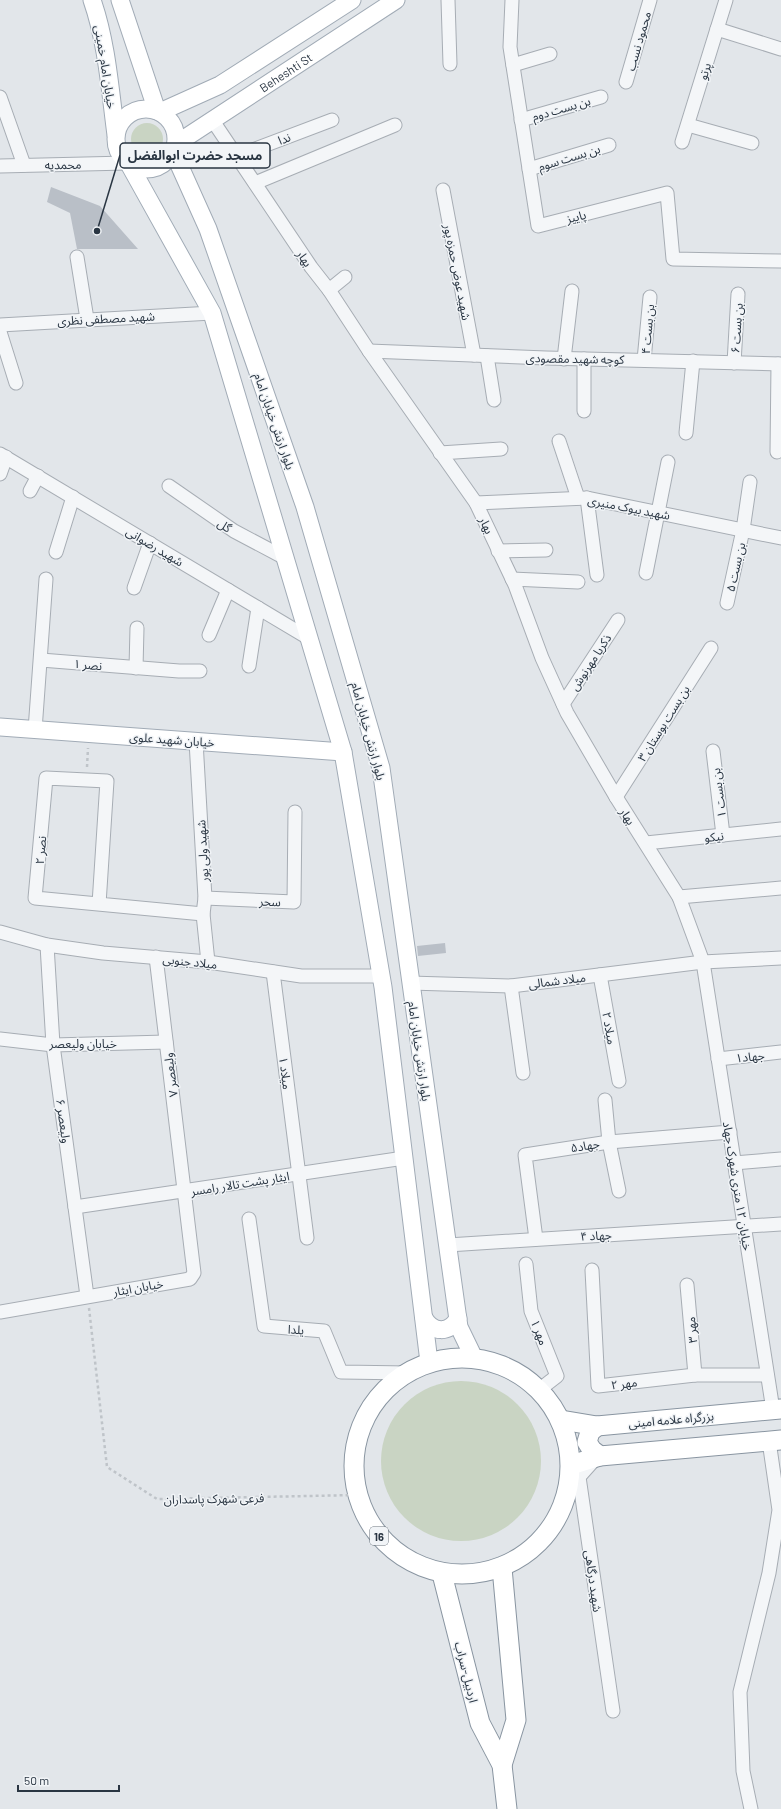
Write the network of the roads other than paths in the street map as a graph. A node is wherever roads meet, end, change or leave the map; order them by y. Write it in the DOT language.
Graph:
graph roads {
  1 [pos="92,0"];
  2 [pos="120,0"];
  3 [pos="396,0"];
  4 [pos="448,0"];
  5 [pos="512,0"];
  6 [pos="650,0"];
  7 [pos="726,0"];
  8 [pos="344,2"];
  9 [pos="717,29"];
  10 [pos="781,49"];
  11 [pos="550,54"];
  12 [pos="450,64"];
  13 [pos="513,65"];
  14 [pos="626,82"];
  15 [pos="0,97"];
  16 [pos="601,97"];
  17 [pos="158,112"];
  18 [pos="332,120"];
  19 [pos="521,120"];
  20 [pos="213,121"];
  21 [pos="395,125"];
  22 [pos="688,125"];
  23 [pos="116,135"];
  24 [pos="682,142"];
  25 [pos="752,142"];
  26 [pos="610,145"];
  27 [pos="175,148"];
  28 [pos="237,156"];
  29 [pos="128,163"];
  30 [pos="24,165"];
  31 [pos="0,166"];
  32 [pos="529,169"];
  33 [pos="255,182"];
  34 [pos="443,190"];
  35 [pos="77,257"];
  36 [pos="781,261"];
  37 [pos="345,277"];
  38 [pos="329,290"];
  39 [pos="572,291"];
  40 [pos="738,294"];
  41 [pos="650,297"];
  42 [pos="212,312"];
  43 [pos="87,319"];
  44 [pos="0,325"];
  45 [pos="0,332"];
  46 [pos="369,351"];
  47 [pos="480,356"];
  48 [pos="564,358"];
  49 [pos="584,359"];
  50 [pos="644,360"];
  51 [pos="693,362"];
  52 [pos="734,362"];
  53 [pos="780,364"];
  54 [pos="16,383"];
  55 [pos="494,400"];
  56 [pos="584,411"];
  57 [pos="686,433"];
  58 [pos="559,441"];
  59 [pos="501,449"];
  60 [pos="777,452"];
  61 [pos="440,453"];
  62 [pos="3,455"];
  63 [pos="668,462"];
  64 [pos="0,474"];
  65 [pos="38,476"];
  66 [pos="750,482"];
  67 [pos="169,486"];
  68 [pos="30,491"];
  69 [pos="73,497"];
  70 [pos="582,498"];
  71 [pos="476,503"];
  72 [pos="658,513"];
  73 [pos="743,530"];
  74 [pos="781,538"];
  75 [pos="150,543"];
  76 [pos="546,550"];
  77 [pos="498,551"];
  78 [pos="56,552"];
  79 [pos="285,558"];
  80 [pos="646,573"];
  81 [pos="597,575"];
  82 [pos="46,579"];
  83 [pos="512,579"];
  84 [pos="578,582"];
  85 [pos="134,588"];
  86 [pos="228,590"];
  87 [pos="727,603"];
  88 [pos="258,608"];
  89 [pos="618,620"];
  90 [pos="137,628"];
  91 [pos="209,635"];
  92 [pos="310,639"];
  93 [pos="711,648"];
  94 [pos="41,660"];
  95 [pos="249,666"];
  96 [pos="136,668"];
  97 [pos="200,671"];
  98 [pos="563,704"];
  99 [pos="0,727"];
  100 [pos="35,730"];
  101 [pos="196,741"];
  102 [pos="713,751"];
  103 [pos="343,752"];
  104 [pos="616,797"];
  105 [pos="295,812"];
  106 [pos="781,829"];
  107 [pos="723,835"];
  108 [pos="646,843"];
  109 [pos="781,888"];
  110 [pos="679,897"];
  111 [pos="205,898"];
  112 [pos="99,904"];
  113 [pos="203,914"];
  114 [pos="0,932"];
  115 [pos="47,945"];
  116 [pos="156,957"];
  117 [pos="781,958"];
  118 [pos="208,962"];
  119 [pos="703,962"];
  120 [pos="273,972"];
  121 [pos="600,975"];
  122 [pos="381,976"];
  123 [pos="410,982"];
  124 [pos="511,986"];
  125 [pos="0,1039"];
  126 [pos="166,1042"];
  127 [pos="54,1045"];
  128 [pos="781,1052"];
  129 [pos="718,1059"];
  130 [pos="523,1073"];
  131 [pos="619,1081"];
  132 [pos="605,1100"];
  133 [pos="730,1132"];
  134 [pos="609,1142"];
  135 [pos="404,1158"];
  136 [pos="781,1159"];
  137 [pos="734,1163"];
  138 [pos="299,1174"];
  139 [pos="619,1190"];
  140 [pos="184,1192"];
  141 [pos="75,1207"];
  142 [pos="249,1219"];
  143 [pos="781,1224"];
  144 [pos="744,1227"];
  145 [pos="307,1238"];
  146 [pos="536,1239"];
  147 [pos="448,1245"];
  148 [pos="526,1264"];
  149 [pos="592,1270"];
  150 [pos="687,1285"];
  151 [pos="88,1296"];
  152 [pos="0,1312"];
  153 [pos="424,1318"];
  154 [pos="458,1318"];
  155 [pos="474,1358"];
  156 [pos="429,1362"];
  157 [pos="408,1373"];
  158 [pos="695,1375"];
  159 [pos="767,1375"];
  160 [pos="539,1390"];
  161 [pos="777,1409"];
  162 [pos="560,1420"];
  163 [pos="597,1426"];
  164 [pos="775,1441"];
  165 [pos="599,1456"];
  166 [pos="571,1465"];
  167 [pos="502,1568"];
  168 [pos="442,1574"];
  169 [pos="613,1711"];
  170 [pos="502,1765"];
  171 [pos="507,1809"];
  172 [pos="751,1809"];
  1 -- 23 [label="main road, خیابان امام خمینی"];
  2 -- 17 [label="main road"];
  3 -- 20 [label="main road, Beheshti St"];
  4 -- 12 [label="street"];
  5 -- 13 [label="street, پاییز"];
  6 -- 14 [label="street, محمود نسب"];
  7 -- 9 [label="street, پرتو"];
  8 -- 17 [label="main road, Beheshti St"];
  9 -- 10 [label="street"];
  9 -- 22 [label="street, پرتو"];
  11 -- 13 [label="street"];
  13 -- 19 [label="street, پاییز"];
  15 -- 30 [label="street"];
  16 -- 19 [label="street, بن بست دوم"];
  17 -- 23 [label="main road"];
  17 -- 27 [label="main road"];
  18 -- 28 [label="street, ندا"];
  19 -- 32 [label="street, پاییز"];
  20 -- 27 [label="main road, Beheshti St"];
  20 -- 28 [label="street, بهار"];
  21 -- 33 [label="street"];
  22 -- 24 [label="street, پرتو"];
  22 -- 25 [label="street"];
  23 -- 29 [label="main road"];
  26 -- 32 [label="street, بن بست سوم"];
  27 -- 29 [label="main road"];
  27 -- 123 [label="main road, بلوار ارتش خیابان امام"];
  28 -- 33 [label="street, بهار"];
  29 -- 30 [label="street, محمدیه"];
  29 -- 42 [label="main road"];
  30 -- 31 [label="street, محمدیه"];
  32 -- 36 [label="street, پاییز"];
  33 -- 38 [label="street, بهار"];
  34 -- 47 [label="street, شهید عوض حمزه پور"];
  35 -- 43 [label="street"];
  37 -- 38 [label="street"];
  38 -- 46 [label="street, بهار"];
  39 -- 48 [label="street"];
  40 -- 52 [label="street, بن بست ۶"];
  41 -- 50 [label="street, بن بست ۴"];
  42 -- 43 [label="street, شهید مصطفی نظری"];
  42 -- 79 [label="main road"];
  43 -- 44 [label="street, شهید مصطفی نظری"];
  45 -- 54 [label="street"];
  46 -- 47 [label="street, کوچه شهید مقصودی"];
  46 -- 61 [label="street, بهار"];
  47 -- 48 [label="street, کوچه شهید مقصودی"];
  47 -- 55 [label="street"];
  48 -- 49 [label="street, کوچه شهید مقصودی"];
  49 -- 50 [label="street, کوچه شهید مقصودی"];
  49 -- 56 [label="street"];
  50 -- 51 [label="street, کوچه شهید مقصودی"];
  51 -- 52 [label="street, کوچه شهید مقصودی"];
  51 -- 57 [label="street"];
  52 -- 53 [label="street, کوچه شهید مقصودی"];
  53 -- 60 [label="street"];
  58 -- 70 [label="street"];
  59 -- 61 [label="street"];
  61 -- 71 [label="street, بهار"];
  62 -- 64 [label="street"];
  62 -- 65 [label="street, شهید رضوانی"];
  63 -- 72 [label="street"];
  65 -- 68 [label="street"];
  65 -- 69 [label="street, شهید رضوانی"];
  66 -- 73 [label="street"];
  67 -- 79 [label="street, گل"];
  69 -- 75 [label="street, شهید رضوانی"];
  69 -- 78 [label="street"];
  70 -- 71 [label="street, شهید بیوک منیری"];
  70 -- 72 [label="street, شهید بیوک منیری"];
  70 -- 81 [label="street"];
  71 -- 77 [label="street, بهار"];
  72 -- 73 [label="street, شهید بیوک منیری"];
  72 -- 80 [label="street"];
  73 -- 74 [label="street, شهید بیوک منیری"];
  73 -- 87 [label="street, بن بست ۵"];
  75 -- 85 [label="street"];
  75 -- 86 [label="street, شهید رضوانی"];
  76 -- 77 [label="street"];
  77 -- 83 [label="street, بهار"];
  79 -- 92 [label="main road"];
  82 -- 94 [label="street"];
  83 -- 84 [label="street"];
  83 -- 98 [label="street, بهار"];
  86 -- 88 [label="street, شهید رضوانی"];
  86 -- 91 [label="street"];
  88 -- 92 [label="street, شهید رضوانی"];
  88 -- 95 [label="street"];
  89 -- 98 [label="street, ذکریا مهرنوش"];
  90 -- 96 [label="street"];
  92 -- 103 [label="main road"];
  93 -- 104 [label="street, بن بست بوستان ۳"];
  94 -- 96 [label="street, نصر ۱"];
  94 -- 100 [label="street"];
  96 -- 97 [label="street, نصر ۱"];
  98 -- 104 [label="street, بهار"];
  99 -- 100 [label="main road, خیابان شهید علوی"];
  100 -- 101 [label="main road, خیابان شهید علوی"];
  101 -- 103 [label="main road, خیابان شهید علوی"];
  101 -- 111 [label="street, شهید ولی پور"];
  102 -- 107 [label="street, بن بست ۱"];
  103 -- 122 [label="main road"];
  104 -- 108 [label="street, بهار"];
  105 -- 111 [label="street, سحر"];
  106 -- 107 [label="street, نیکو"];
  107 -- 108 [label="street, نیکو"];
  108 -- 110 [label="street, بهار"];
  109 -- 110 [label="street"];
  110 -- 119 [label="street, بهار"];
  111 -- 113 [label="street, شهید ولی پور"];
  112 -- 112 [label="street, نصر ۲"];
  112 -- 113 [label="street, نصر ۲"];
  113 -- 118 [label="street, شهید ولی پور"];
  114 -- 115 [label="street, میلاد جنوبی"];
  115 -- 116 [label="street, میلاد جنوبی"];
  115 -- 127 [label="street, ولیعصر ۶"];
  116 -- 118 [label="street, میلاد جنوبی"];
  116 -- 126 [label="street, ولیعصر ۷"];
  117 -- 119 [label="street, میلاد شمالی"];
  118 -- 120 [label="street, میلاد جنوبی"];
  119 -- 121 [label="street, میلاد شمالی"];
  119 -- 129 [label="street, خیابان ۱۲ متری شهرک جهاد"];
  120 -- 122 [label="street, میلاد جنوبی"];
  120 -- 138 [label="street, میلاد ۱"];
  121 -- 124 [label="street, میلاد شمالی"];
  121 -- 131 [label="street, میلاد ۲"];
  122 -- 135 [label="main road"];
  123 -- 124 [label="street, میلاد شمالی"];
  123 -- 147 [label="main road, بلوار ارتش خیابان امام"];
  124 -- 130 [label="street"];
  125 -- 127 [label="street, خیابان ولیعصر"];
  126 -- 127 [label="street, خیابان ولیعصر"];
  126 -- 140 [label="street, ولیعصر ۷"];
  127 -- 141 [label="street, ولیعصر ۶"];
  128 -- 129 [label="street, جهاد۱"];
  129 -- 133 [label="street, خیابان ۱۲ متری شهرک جهاد"];
  132 -- 134 [label="street"];
  133 -- 134 [label="street, جهاد۵"];
  133 -- 137 [label="street, خیابان ۱۲ متری شهرک جهاد"];
  134 -- 139 [label="street"];
  134 -- 146 [label="street, جهاد۵"];
  135 -- 138 [label="street, ایثار پشت تالار رامسر"];
  135 -- 153 [label="main road"];
  136 -- 137 [label="street"];
  137 -- 144 [label="street, خیابان ۱۲ متری شهرک جهاد"];
  138 -- 140 [label="street, ایثار پشت تالار رامسر"];
  138 -- 145 [label="street, میلاد ۱"];
  140 -- 141 [label="street, ایثار پشت تالار رامسر"];
  140 -- 151 [label="street, خیابان ایثار"];
  141 -- 151 [label="street, ولیعصر ۶"];
  142 -- 157 [label="street, یلدا"];
  143 -- 144 [label="street, جهاد ۴"];
  144 -- 146 [label="street, جهاد ۴"];
  144 -- 159 [label="street, خیابان ۱۲ متری شهرک جهاد"];
  146 -- 147 [label="street, جهاد ۴"];
  147 -- 154 [label="main road, بلوار ارتش خیابان امام"];
  148 -- 160 [label="street, مهر ۱"];
  149 -- 158 [label="street, مهر ۲"];
  150 -- 158 [label="street, مهر ۳"];
  151 -- 152 [label="street, خیابان ایثار"];
  153 -- 154 [label="main road"];
  153 -- 156 [label="main road"];
  154 -- 155 [label="main road, بلوار ارتش خیابان امام"];
  155 -- 156 [label="highway, 16"];
  155 -- 160 [label="highway, 16"];
  156 -- 157 [label="highway, 16"];
  157 -- 168 [label="highway, 16"];
  158 -- 159 [label="street, مهر ۲"];
  159 -- 161 [label="street, خیابان ۱۲ متری شهرک جهاد"];
  160 -- 162 [label="highway, 16"];
  161 -- 163 [label="highway, بزرگراه علامه امینی"];
  162 -- 163 [label="highway, بزرگراه علامه امینی"];
  162 -- 166 [label="highway, 16"];
  163 -- 165 [label="highway"];
  164 -- 165 [label="highway"];
  164 -- 172 [label="street"];
  165 -- 166 [label="highway"];
  165 -- 169 [label="street, شهید درگاهی"];
  166 -- 167 [label="highway, 16"];
  167 -- 168 [label="highway, 16"];
  167 -- 170 [label="highway, اردبیل-سراب"];
  168 -- 170 [label="highway, اردبیل-سراب"];
  170 -- 171 [label="highway, اردبیل-سراب"];
}
